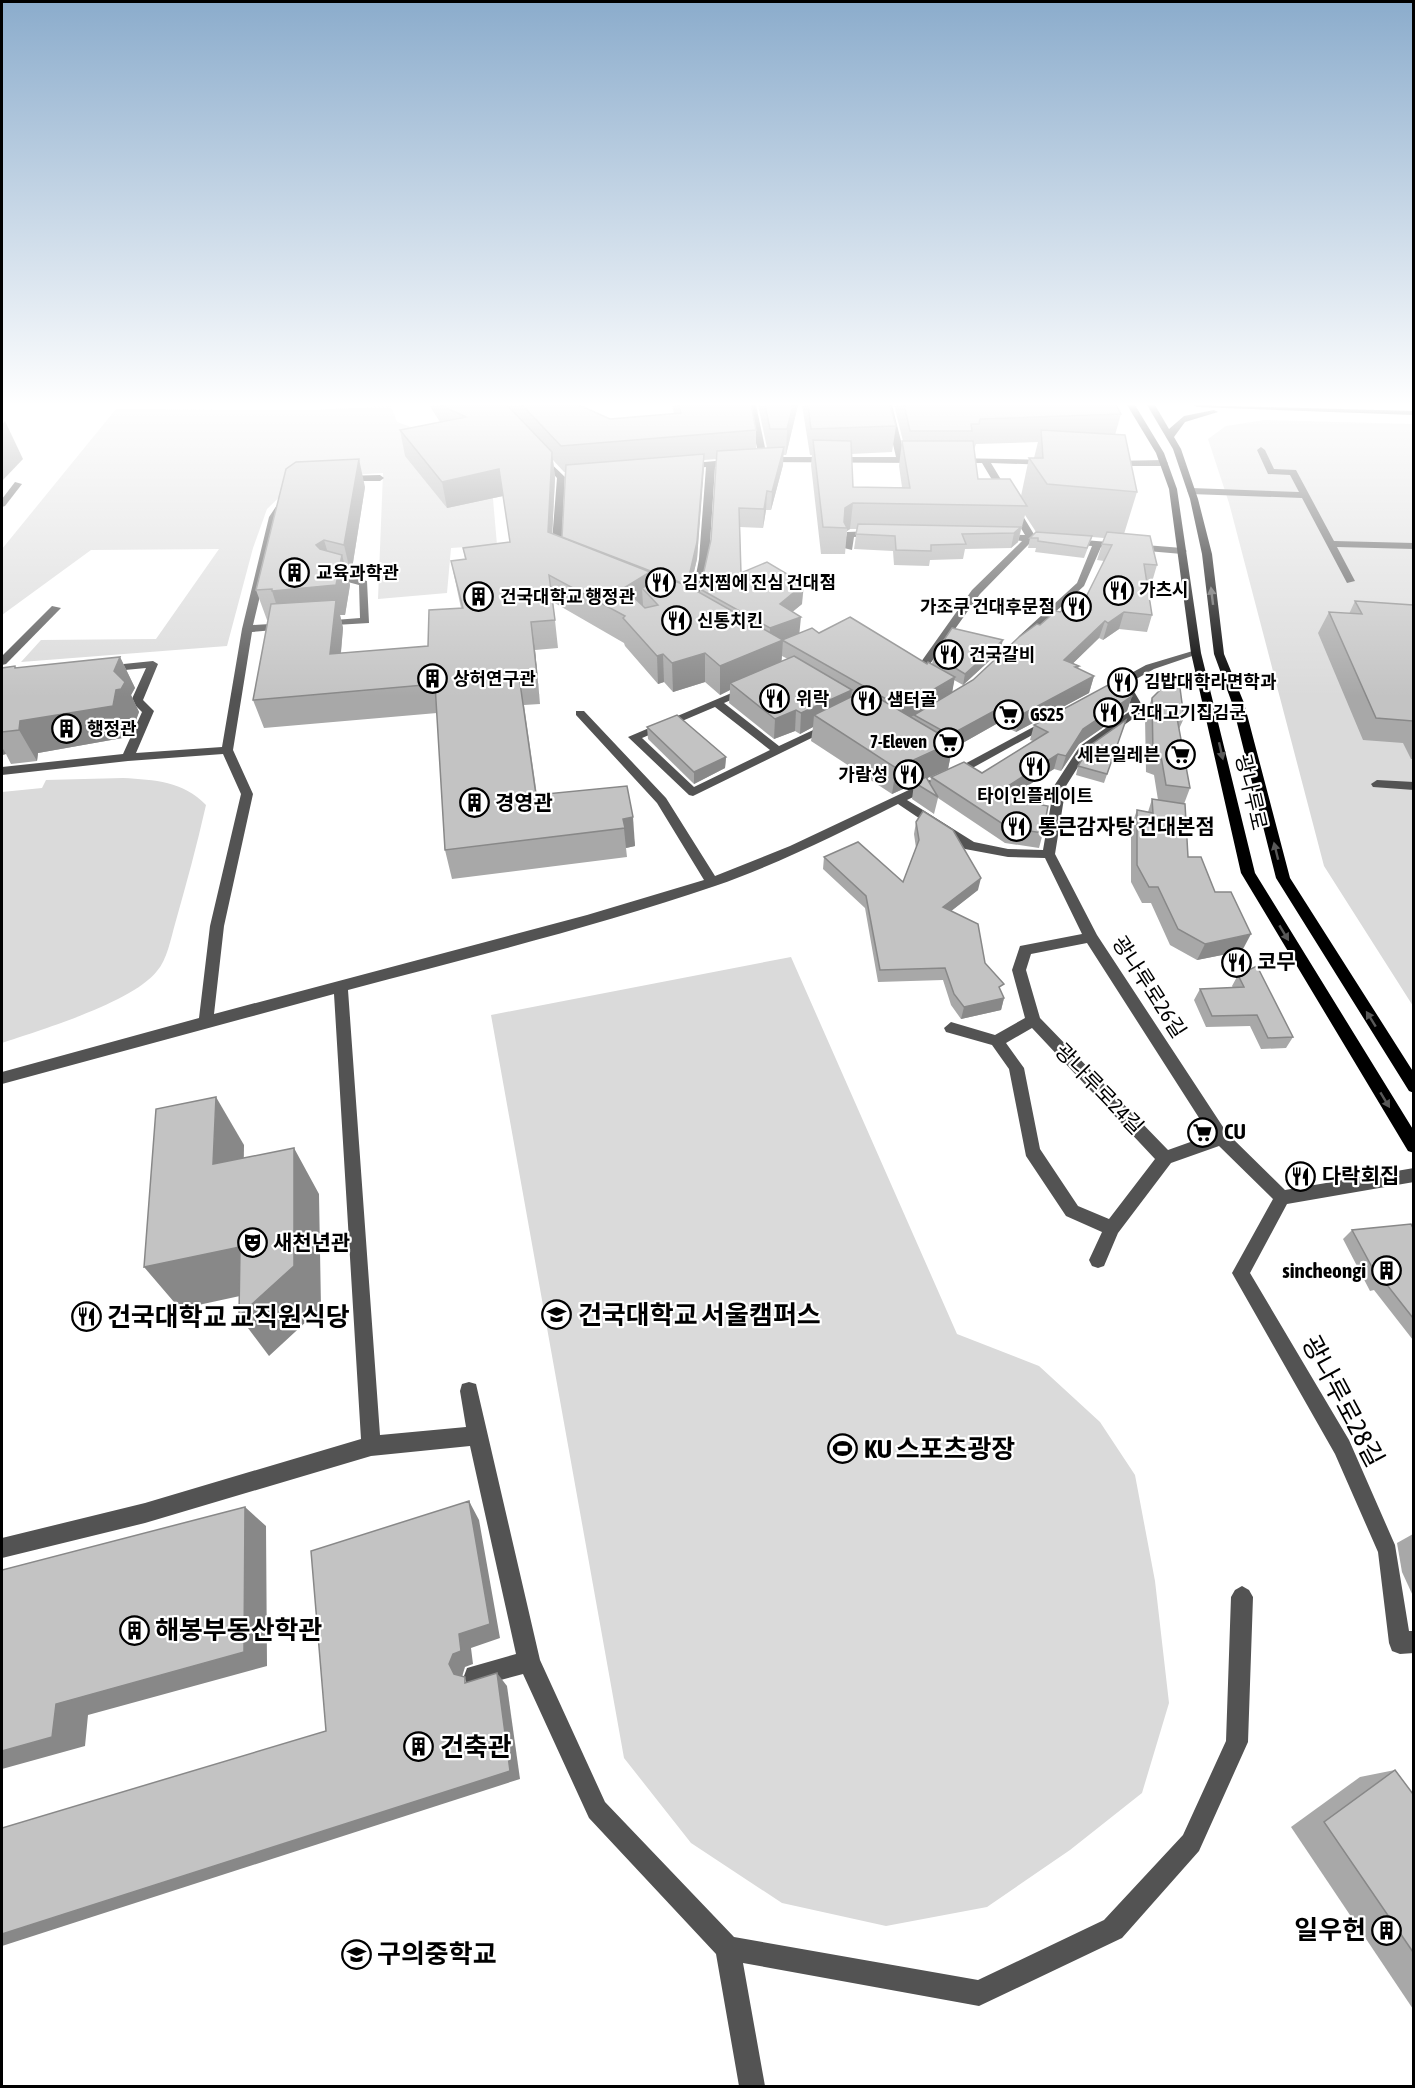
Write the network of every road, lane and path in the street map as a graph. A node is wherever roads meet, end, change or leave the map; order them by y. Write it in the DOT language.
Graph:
graph roads {
  1 [pos="283,502"];
  2 [pos="559,502"];
  3 [pos="708,502"];
  4 [pos="1010,502"];
  5 [pos="1175,502"];
  6 [pos="1194,502"];
  7 [pos="1309,502"];
  8 [pos="888,534"];
  9 [pos="984,536"];
  10 [pos="1031,537"];
  11 [pos="1098,543"];
  12 [pos="1331,544"];
  13 [pos="1413,546"];
  14 [pos="849,548"];
  15 [pos="1182,551"];
  16 [pos="567,560"];
  17 [pos="332,575"];
  18 [pos="1350,581"];
  19 [pos="56,608"];
  20 [pos="693,610"];
  21 [pos="306,625"];
  22 [pos="294,626"];
  23 [pos="247,629"];
  24 [pos="1014,647"];
  25 [pos="1196,653"];
  26 [pos="1218,654"];
  27 [pos="2,662"];
  28 [pos="921,669"];
  29 [pos="89,671"];
  30 [pos="1123,682"];
  31 [pos="756,686"];
  32 [pos="716,702"];
  33 [pos="1083,703"];
  34 [pos="580,713"];
  35 [pos="1062,714"];
  36 [pos="841,720"];
  37 [pos="227,750"];
  38 [pos="778,751"];
  39 [pos="128,757"];
  40 [pos="2,771"];
  41 [pos="1377,784"];
  42 [pos="1413,786"];
  43 [pos="898,799"];
  44 [pos="1049,854"];
  45 [pos="712,882"];
  46 [pos="1091,937"];
  47 [pos="341,987"];
  48 [pos="1033,1020"];
  49 [pos="206,1024"];
  50 [pos="951,1028"];
  51 [pos="997,1041"];
  52 [pos="2,1078"];
  53 [pos="1413,1087"];
  54 [pos="1221,1138"];
  55 [pos="1413,1146"];
  56 [pos="1165,1158"];
  57 [pos="1413,1175"];
  58 [pos="1282,1198"];
  59 [pos="1112,1228"];
  60 [pos="1098,1260"];
  61 [pos="469,1391"];
  62 [pos="477,1436"];
  63 [pos="371,1446"];
  64 [pos="2,1548"];
  65 [pos="1242,1597"];
  66 [pos="1406,1643"];
  67 [pos="529,1662"];
  68 [pos="475,1676"];
  69 [pos="728,1948"];
  70 [pos="752,2086"];
  1 -- 23 [label="street"];
  2 -- 16 [label="street"];
  3 -- 20 [label="street"];
  4 -- 10 [label="street"];
  5 -- 15 [label="main road, 광나루로"];
  26 -- 6 [label="main road, 광나루로, one-way"];
  7 -- 12 [label="street"];
  8 -- 14 [label="street"];
  9 -- 10 [label="street"];
  10 -- 11 [label="street"];
  10 -- 28 [label="street"];
  11 -- 15 [label="street"];
  11 -- 24 [label="street"];
  12 -- 13 [label="street"];
  12 -- 18 [label="street"];
  15 -- 25 [label="main road, 광나루로"];
  17 -- 21 [label="street"];
  19 -- 27 [label="street"];
  22 -- 23 [label="street"];
  23 -- 37 [label="street"];
  25 -- 26 [label="main road"];
  25 -- 30 [label="street"];
  25 -- 55 [label="main road, 광나루로, one-way"];
  53 -- 26 [label="main road, 광나루로, one-way"];
  29 -- 39 [label="street"];
  30 -- 33 [label="street"];
  30 -- 44 [label="street"];
  31 -- 32 [label="street"];
  32 -- 38 [label="street"];
  32 -- 38 [label="street"];
  34 -- 45 [label="street"];
  35 -- 43 [label="street"];
  36 -- 38 [label="street"];
  37 -- 39 [label="street"];
  37 -- 49 [label="street"];
  39 -- 40 [label="street"];
  41 -- 42 [label="street"];
  43 -- 44 [label="street"];
  43 -- 45 [label="street"];
  44 -- 46 [label="street, 광나루로26길"];
  45 -- 47 [label="street"];
  46 -- 48 [label="street, 광나루로24길"];
  46 -- 54 [label="street, 광나루로26길"];
  47 -- 49 [label="street"];
  47 -- 63 [label="street"];
  48 -- 51 [label="street"];
  48 -- 56 [label="street, 광나루로24길"];
  49 -- 52 [label="street"];
  50 -- 51 [label="street"];
  51 -- 59 [label="street"];
  54 -- 56 [label="street"];
  54 -- 58 [label="street, 광나루로26길"];
  56 -- 59 [label="street"];
  57 -- 58 [label="street"];
  58 -- 66 [label="street, 광나루로28길"];
  59 -- 60 [label="street"];
  61 -- 62 [label="street"];
  62 -- 63 [label="street"];
  62 -- 67 [label="street"];
  63 -- 64 [label="street"];
  65 -- 69 [label="street"];
  67 -- 68 [label="street"];
  67 -- 69 [label="street"];
  69 -- 70 [label="street"];
}
